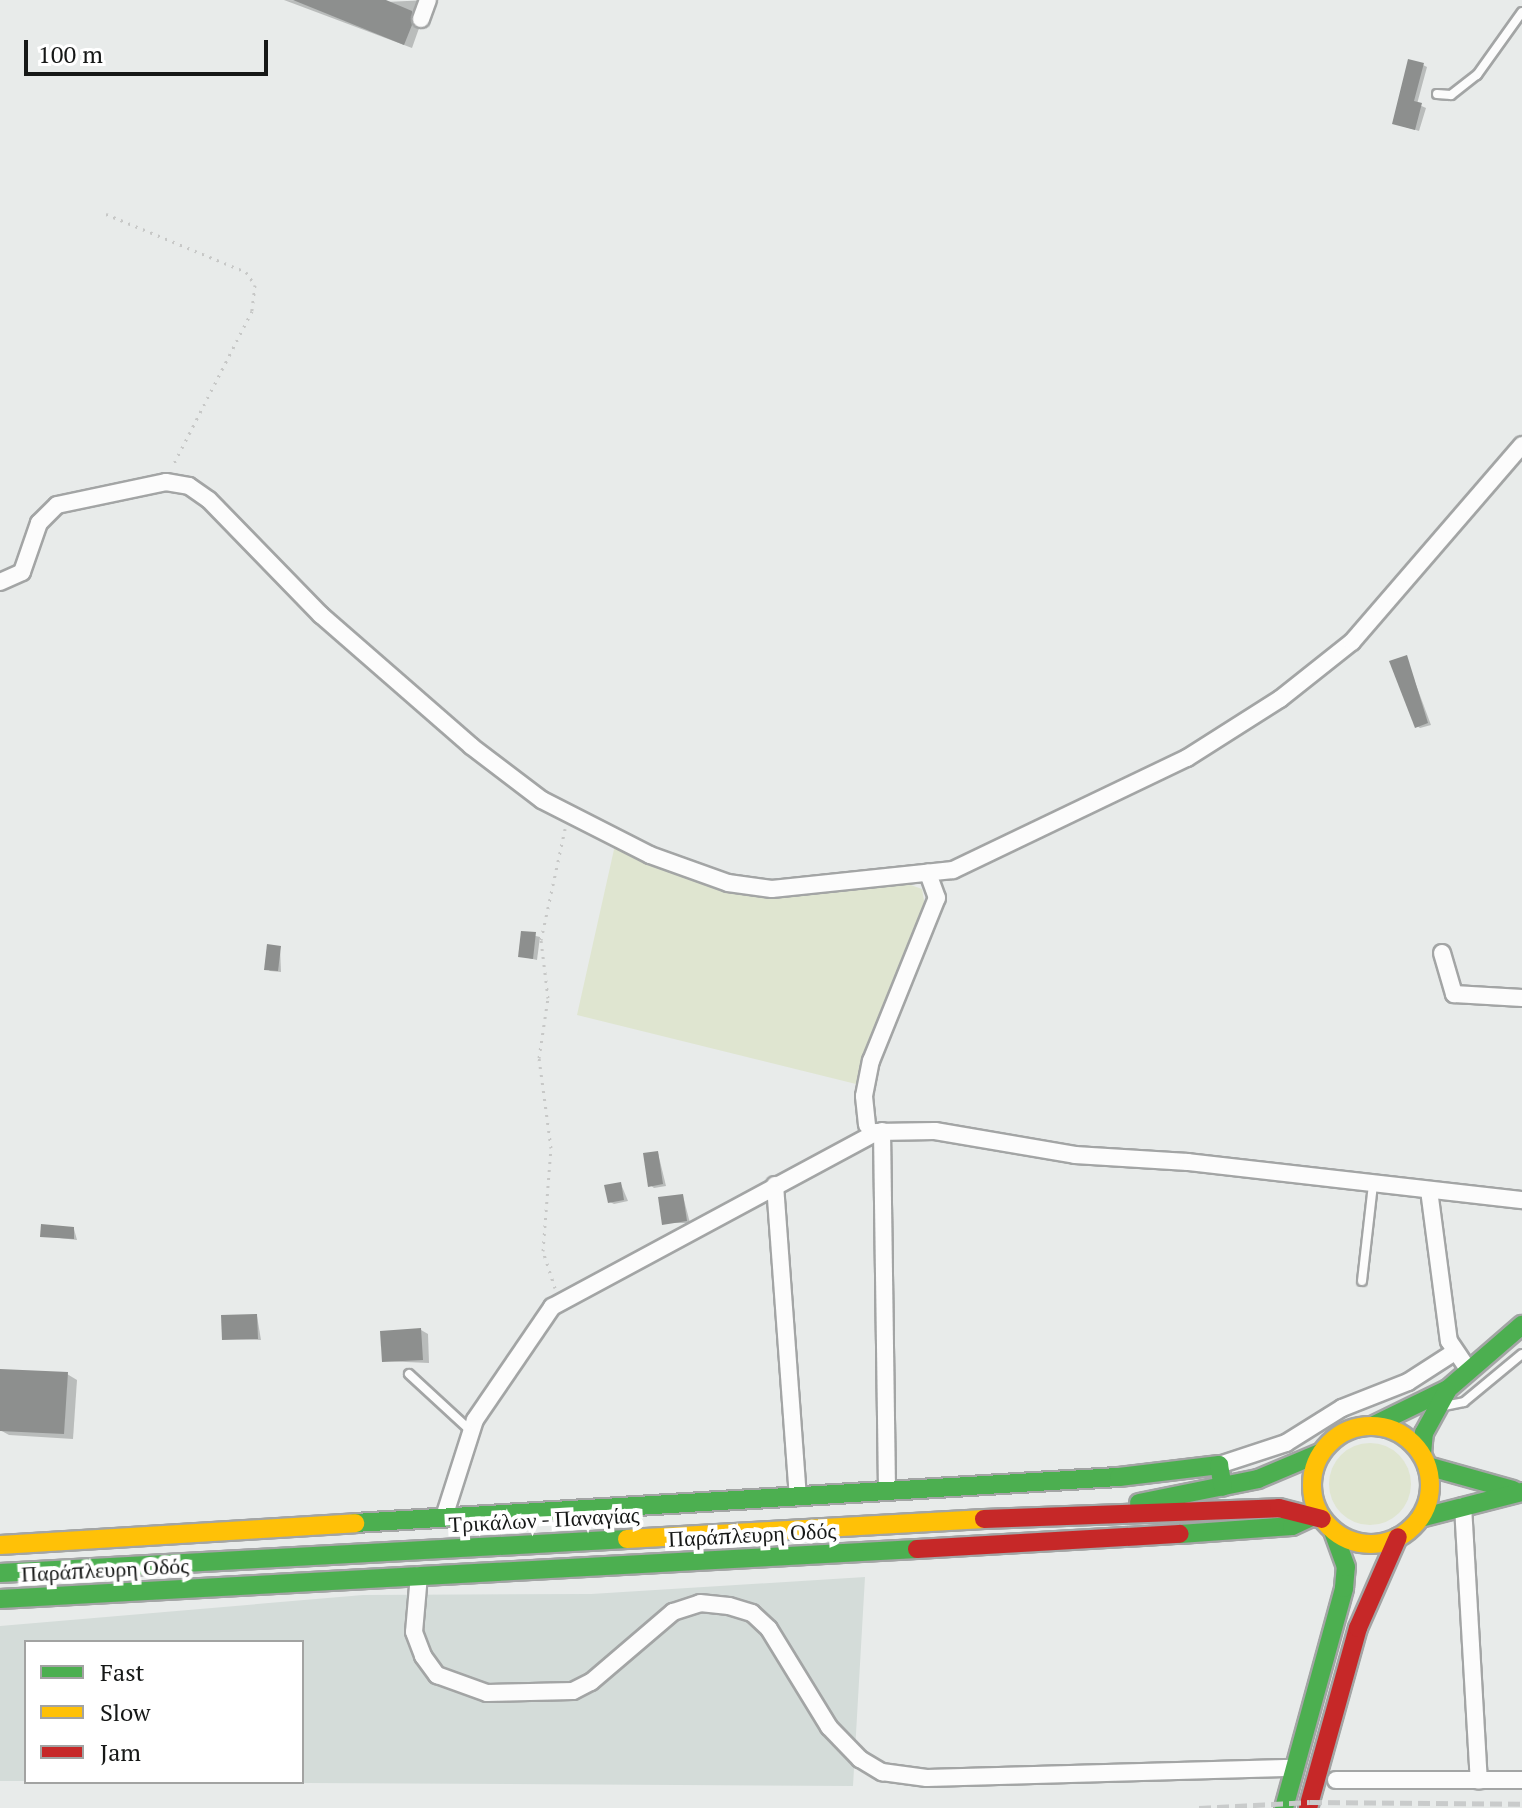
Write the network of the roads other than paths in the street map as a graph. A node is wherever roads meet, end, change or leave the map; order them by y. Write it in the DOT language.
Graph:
graph roads {
  1 [pos="428,0"];
  2 [pos="1522,12"];
  3 [pos="421,19"];
  4 [pos="1437,94"];
  5 [pos="1522,445"];
  6 [pos="0,582"];
  7 [pos="953,870"];
  8 [pos="928,873"];
  9 [pos="937,898"];
  10 [pos="1442,953"];
  11 [pos="1522,998"];
  12 [pos="875,1128"];
  13 [pos="1373,1184"];
  14 [pos="775,1185"];
  15 [pos="1429,1190"];
  16 [pos="1522,1200"];
  17 [pos="1362,1281"];
  18 [pos="1522,1325"];
  19 [pos="1453,1353"];
  20 [pos="1522,1354"];
  21 [pos="1469,1371"];
  22 [pos="409,1374"];
  23 [pos="1448,1389"];
  24 [pos="1436,1407"];
  25 [pos="1374,1425"];
  26 [pos="470,1430"];
  27 [pos="1320,1453"];
  28 [pos="1425,1460"];
  29 [pos="1219,1465"];
  30 [pos="1223,1487"];
  31 [pos="887,1492"];
  32 [pos="1521,1492"];
  33 [pos="798,1497"];
  34 [pos="1463,1506"];
  35 [pos="1091,1513"];
  36 [pos="444,1517"];
  37 [pos="1420,1518"];
  38 [pos="1323,1522"];
  39 [pos="1398,1537"];
  40 [pos="0,1545"];
  41 [pos="0,1573"];
  42 [pos="419,1575"];
  43 [pos="0,1599"];
  44 [pos="1294,1768"];
  45 [pos="1336,1780"];
  46 [pos="1522,1780"];
  47 [pos="1479,1781"];
  48 [pos="1284,1808"];
  49 [pos="1308,1808"];
  1 -- 3 [label="street"];
  2 -- 4 [label="lane"];
  5 -- 7 [label="street"];
  6 -- 8 [label="street"];
  7 -- 8 [label="street"];
  7 -- 9 [label="street"];
  8 -- 9 [label="street"];
  9 -- 12 [label="street"];
  10 -- 11 [label="street"];
  12 -- 13 [label="street"];
  12 -- 14 [label="street"];
  12 -- 31 [label="street"];
  13 -- 15 [label="street"];
  13 -- 17 [label="lane"];
  14 -- 26 [label="street"];
  14 -- 33 [label="street"];
  15 -- 16 [label="street"];
  15 -- 19 [label="street"];
  18 -- 21 [label="main road"];
  19 -- 21 [label="street"];
  19 -- 29 [label="street"];
  20 -- 24 [label="lane"];
  21 -- 23 [label="main road"];
  22 -- 26 [label="lane"];
  23 -- 24 [label="main road"];
  23 -- 25 [label="main road"];
  24 -- 28 [label="main road"];
  25 -- 27 [label="main road"];
  25 -- 28 [label="main road"];
  26 -- 36 [label="street"];
  27 -- 30 [label="main road, Τρικάλων - Παναγίας"];
  27 -- 38 [label="main road"];
  28 -- 32 [label="main road"];
  28 -- 37 [label="main road"];
  29 -- 30 [label="main road"];
  29 -- 31 [label="main road, Παράπλευρη Οδός"];
  30 -- 35 [label="main road, Τρικάλων - Παναγίας"];
  31 -- 33 [label="main road, Παράπλευρη Οδός"];
  32 -- 34 [label="main road"];
  33 -- 36 [label="main road, Παράπλευρη Οδός"];
  34 -- 37 [label="main road"];
  34 -- 47 [label="street"];
  35 -- 38 [label="main road, Τρικάλων - Παναγίας"];
  35 -- 41 [label="main road, Τρικάλων - Παναγίας"];
  36 -- 40 [label="main road, Παράπλευρη Οδός"];
  37 -- 39 [label="main road"];
  38 -- 39 [label="main road"];
  38 -- 42 [label="main road, Παράπλευρη Οδός"];
  38 -- 44 [label="main road"];
  39 -- 49 [label="main road"];
  42 -- 43 [label="main road, Παράπλευρη Οδός"];
  42 -- 44 [label="street"];
  44 -- 48 [label="main road"];
  45 -- 47 [label="street"];
  46 -- 47 [label="street"];
}
